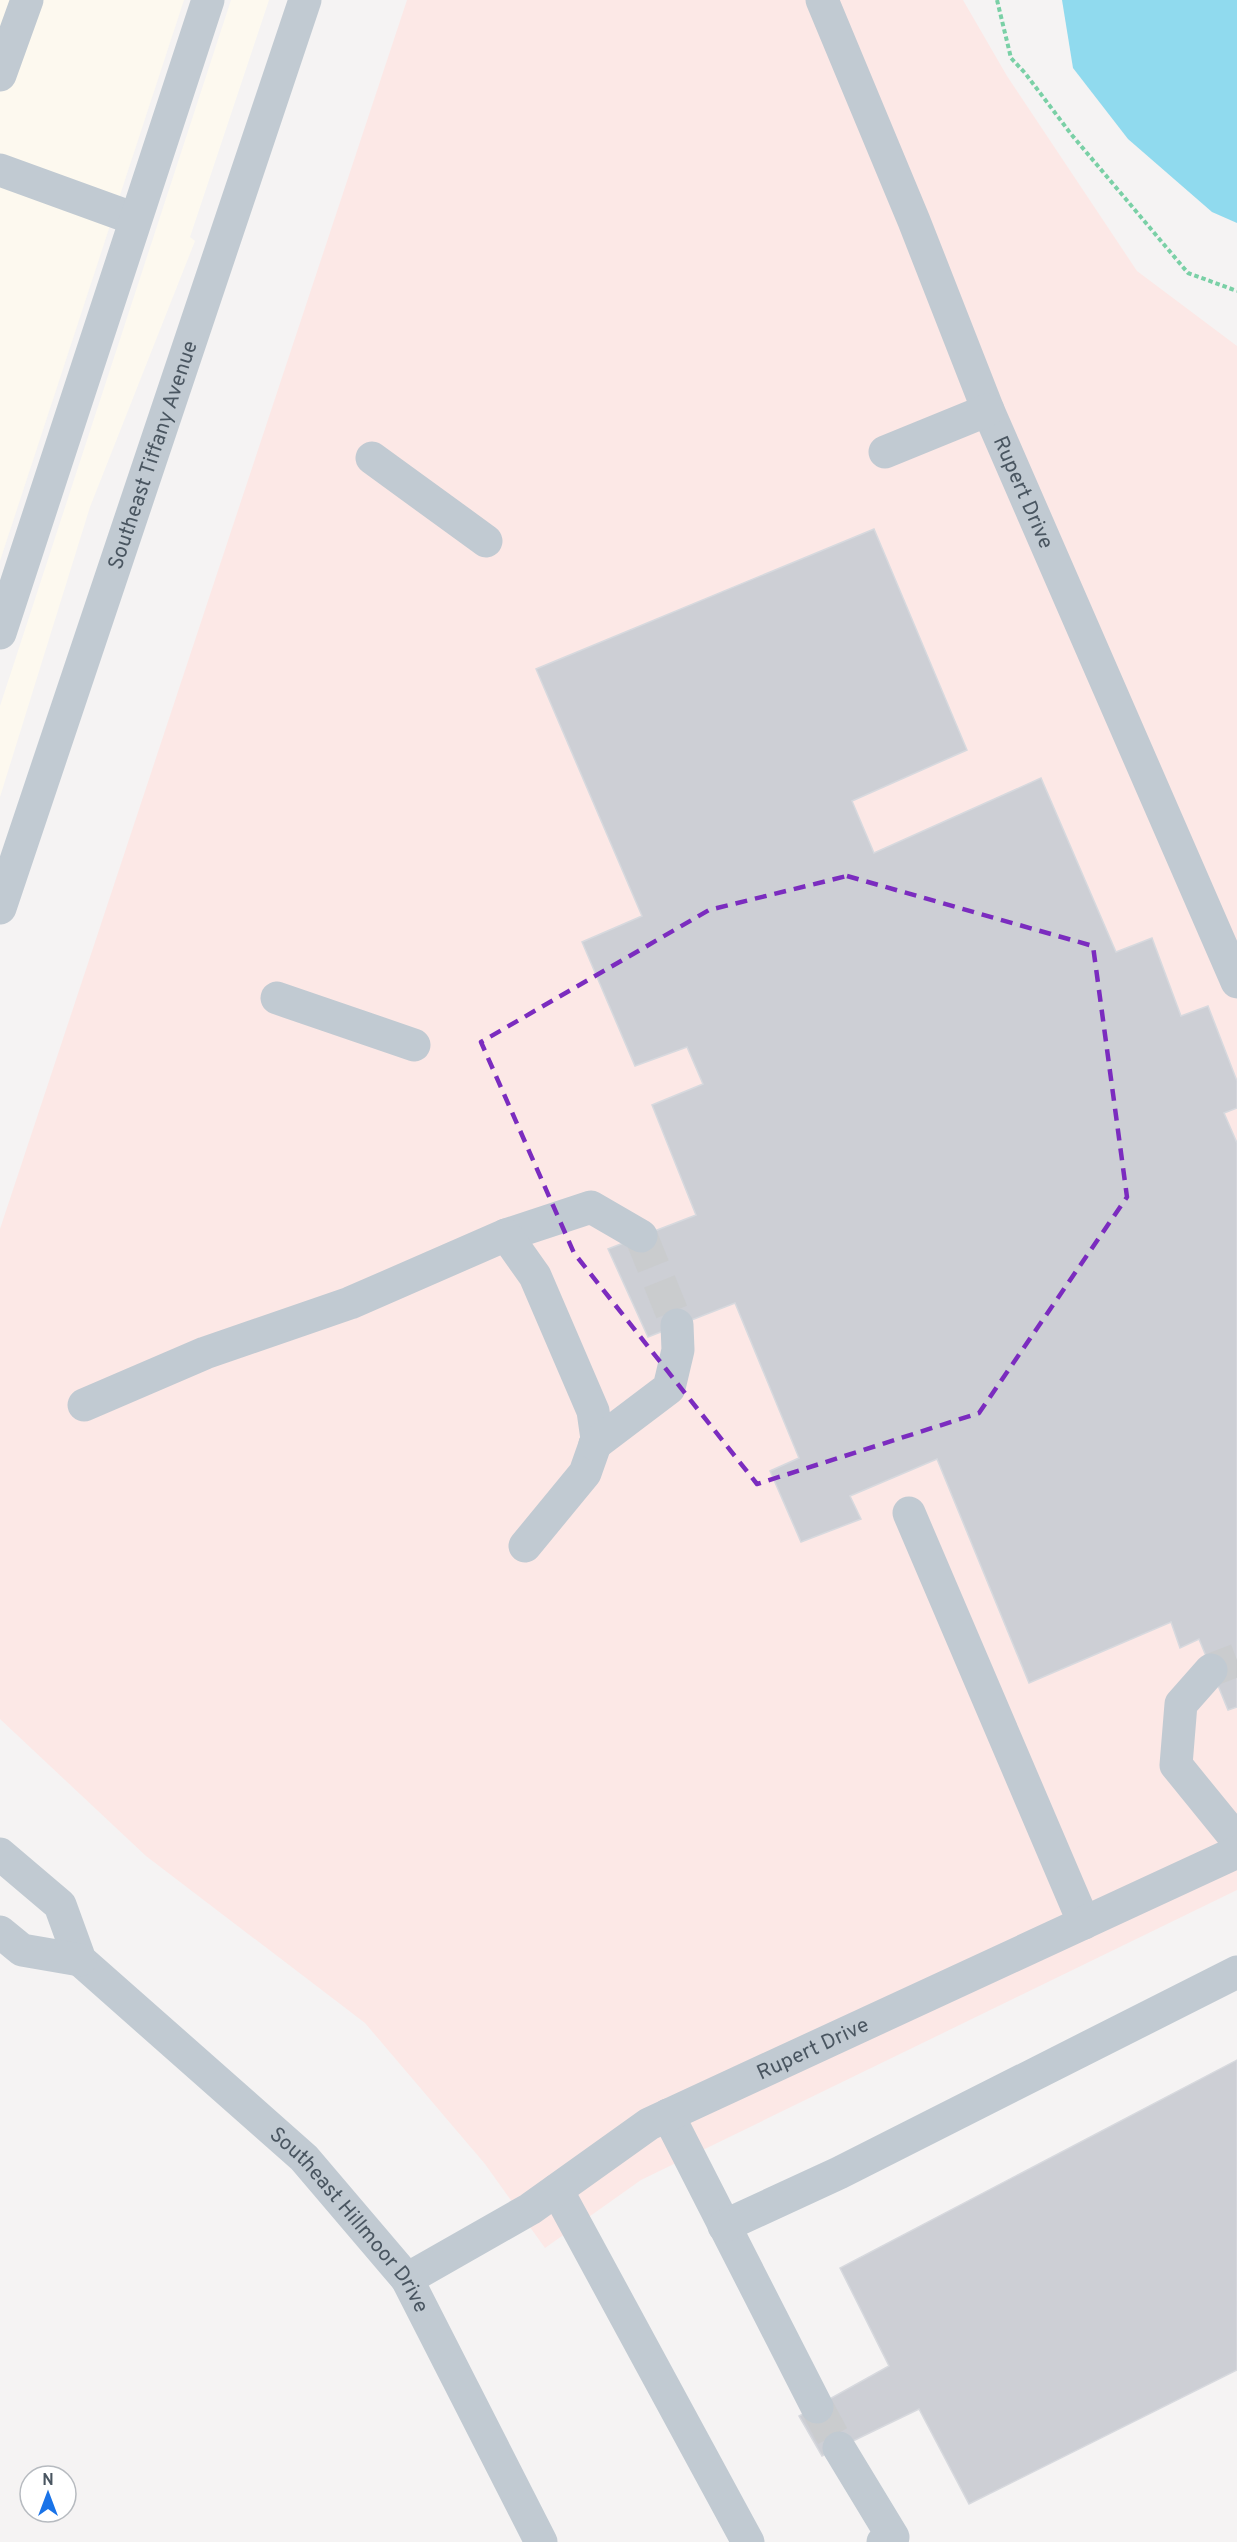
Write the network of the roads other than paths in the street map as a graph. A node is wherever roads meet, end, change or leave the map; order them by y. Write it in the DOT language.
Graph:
graph roads {
  1 [pos="27,0"];
  2 [pos="208,0"];
  3 [pos="305,0"];
  4 [pos="822,0"];
  5 [pos="0,75"];
  6 [pos="0,170"];
  7 [pos="135,219"];
  8 [pos="988,410"];
  9 [pos="885,452"];
  10 [pos="372,458"];
  11 [pos="486,541"];
  12 [pos="0,633"];
  13 [pos="0,908"];
  14 [pos="1237,982"];
  15 [pos="277,998"];
  16 [pos="414,1045"];
  17 [pos="506,1235"];
  18 [pos="641,1236"];
  19 [pos="677,1325"];
  20 [pos="84,1405"];
  21 [pos="595,1444"];
  22 [pos="909,1512"];
  23 [pos="525,1546"];
  24 [pos="1211,1670"];
  25 [pos="1237,1840"];
  26 [pos="1237,1852"];
  27 [pos="0,1854"];
  28 [pos="1084,1923"];
  29 [pos="0,1932"];
  30 [pos="80,1960"];
  31 [pos="1237,1972"];
  32 [pos="668,2115"];
  33 [pos="557,2190"];
  34 [pos="724,2226"];
  35 [pos="407,2279"];
  36 [pos="817,2406"];
  37 [pos="839,2448"];
  38 [pos="541,2542"];
  39 [pos="748,2542"];
  40 [pos="883,2542"];
  1 -- 5 [label="street"];
  2 -- 7 [label="street"];
  3 -- 13 [label="street, Southeast Tiffany Avenue"];
  4 -- 8 [label="street, Rupert Drive"];
  6 -- 7 [label="street"];
  7 -- 12 [label="street"];
  8 -- 9 [label="street"];
  8 -- 14 [label="street, Rupert Drive"];
  10 -- 11 [label="street"];
  15 -- 16 [label="street"];
  17 -- 18 [label="street"];
  17 -- 20 [label="street"];
  17 -- 21 [label="street"];
  19 -- 21 [label="street"];
  21 -- 23 [label="street"];
  22 -- 28 [label="street"];
  24 -- 25 [label="street"];
  26 -- 28 [label="street, Rupert Drive"];
  27 -- 30 [label="street, Southeast Hillmoor Drive"];
  28 -- 32 [label="street, Rupert Drive"];
  29 -- 30 [label="street"];
  30 -- 35 [label="street, Southeast Hillmoor Drive"];
  31 -- 34 [label="street"];
  32 -- 33 [label="street, Rupert Drive"];
  32 -- 34 [label="street"];
  33 -- 35 [label="street, Rupert Drive"];
  33 -- 39 [label="street"];
  34 -- 36 [label="street"];
  35 -- 38 [label="street, Southeast Hillmoor Drive"];
  37 -- 40 [label="street"];
}
